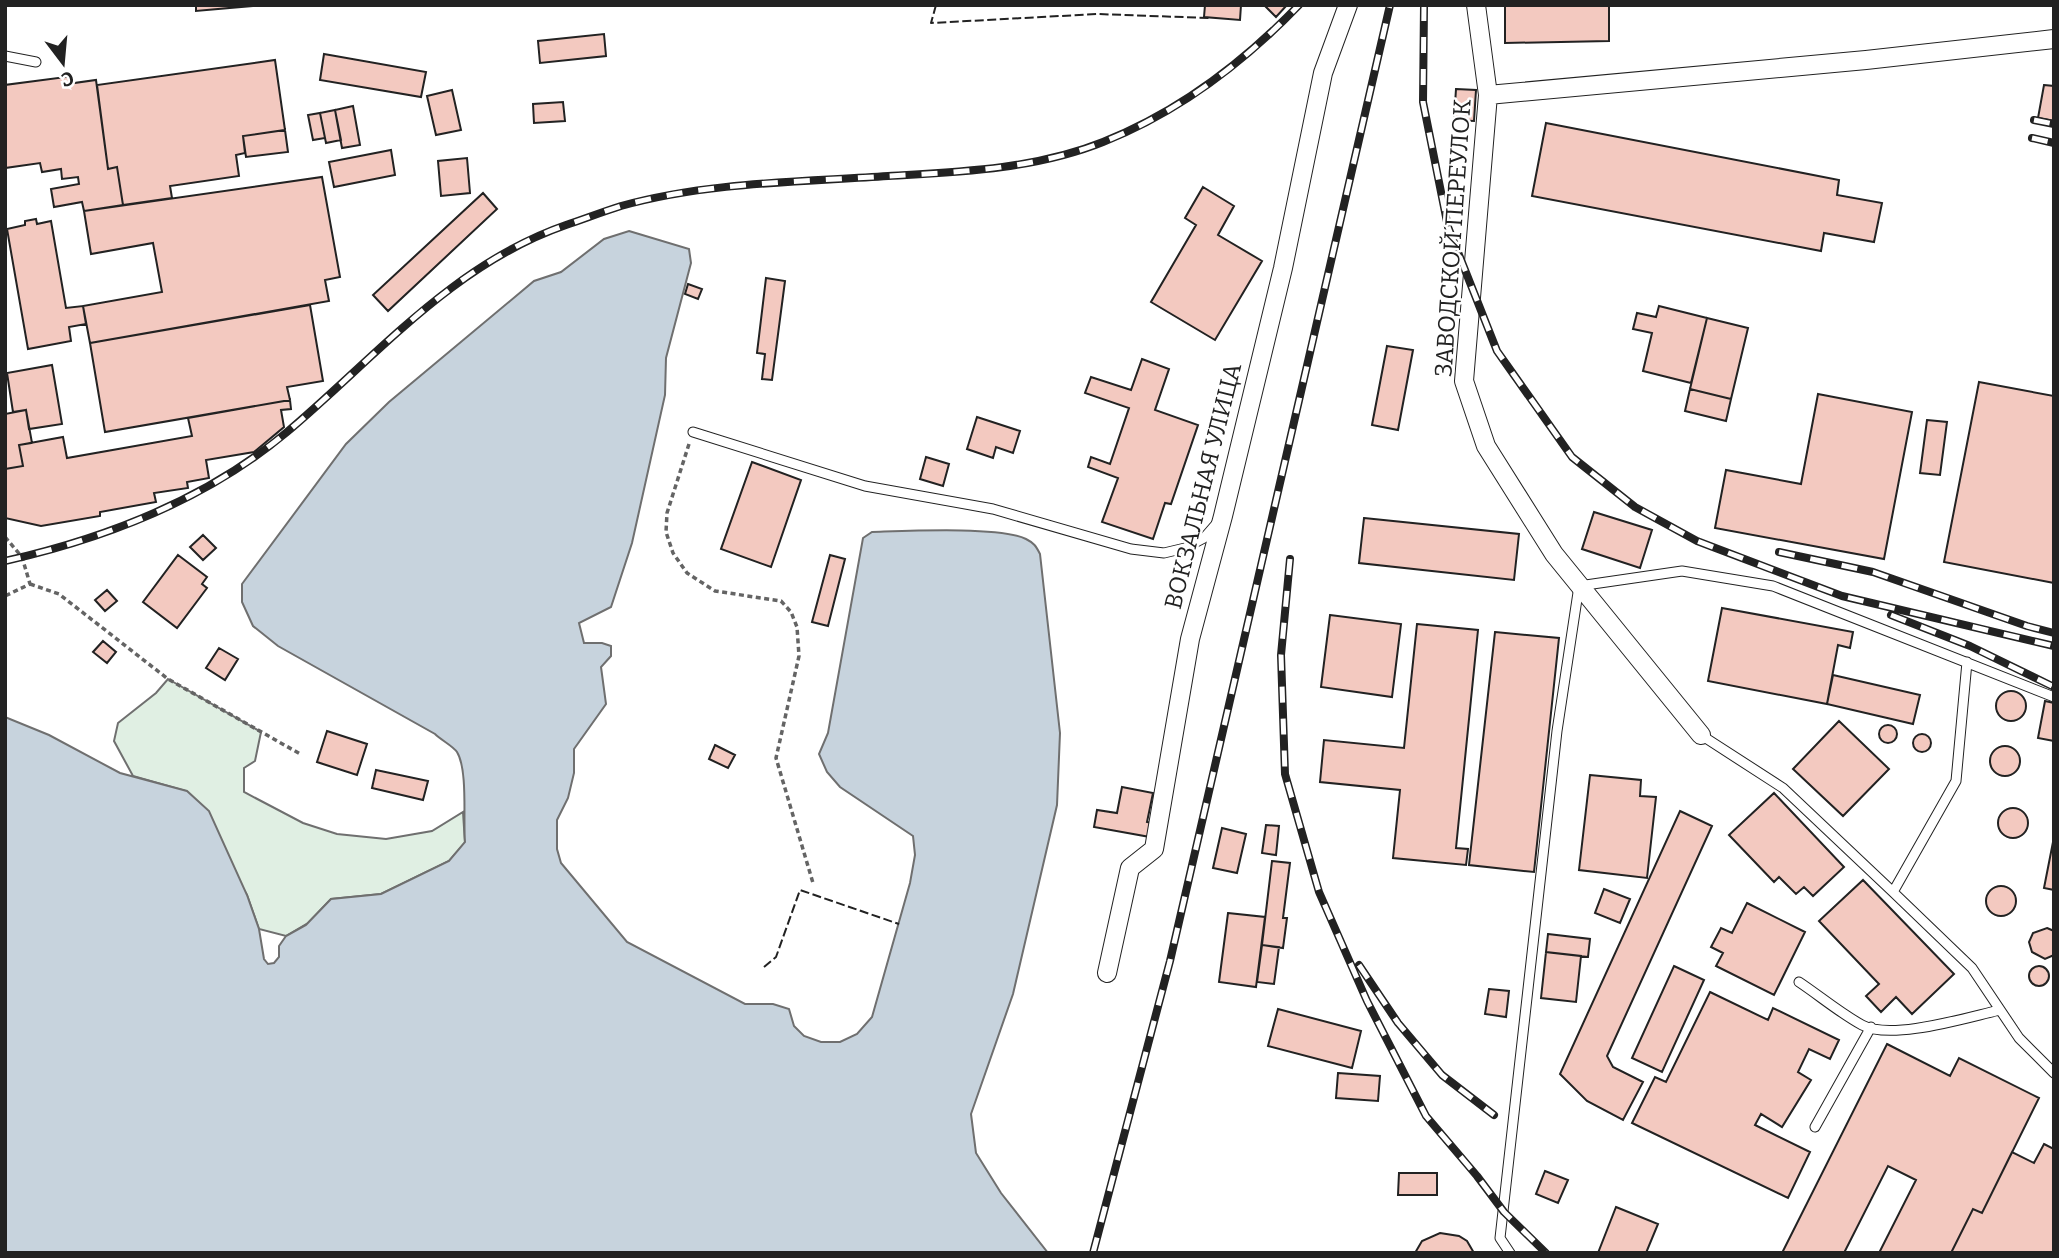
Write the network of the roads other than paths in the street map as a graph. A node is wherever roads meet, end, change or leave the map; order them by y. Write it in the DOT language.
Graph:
graph roads {
  1 [pos="1348,5"];
  2 [pos="1476,5"];
  3 [pos="2054,39"];
  4 [pos="5,56"];
  5 [pos="36,62"];
  6 [pos="1488,95"];
  7 [pos="693,432"];
  8 [pos="1223,516"];
  9 [pos="1579,586"];
  10 [pos="1967,663"];
  11 [pos="2054,697"];
  12 [pos="1701,735"];
  13 [pos="1894,892"];
  14 [pos="1107,973"];
  15 [pos="1799,982"];
  16 [pos="2000,1010"];
  17 [pos="1871,1027"];
  18 [pos="2054,1073"];
  19 [pos="1815,1127"];
  20 [pos="1510,1253"];
  1 -- 8 [label="street, ВОКЗАЛЬНАЯ УЛИЦА"];
  2 -- 6 [label="street, ЗАВОДСКОЙ ПЕРЕУЛОК"];
  3 -- 6 [label="street"];
  4 -- 5 [label="lane"];
  6 -- 9 [label="street, ЗАВОДСКОЙ ПЕРЕУЛОК"];
  7 -- 8 [label="lane"];
  8 -- 14 [label="street, ВОКЗАЛЬНАЯ УЛИЦА"];
  9 -- 10 [label="lane"];
  9 -- 12 [label="street, ЗАВОДСКОЙ ПЕРЕУЛОК"];
  9 -- 20 [label="lane"];
  10 -- 11 [label="lane"];
  10 -- 13 [label="lane"];
  12 -- 13 [label="lane"];
  13 -- 16 [label="lane"];
  15 -- 17 [label="lane"];
  16 -- 17 [label="lane"];
  16 -- 18 [label="lane"];
  17 -- 19 [label="lane"];
}
